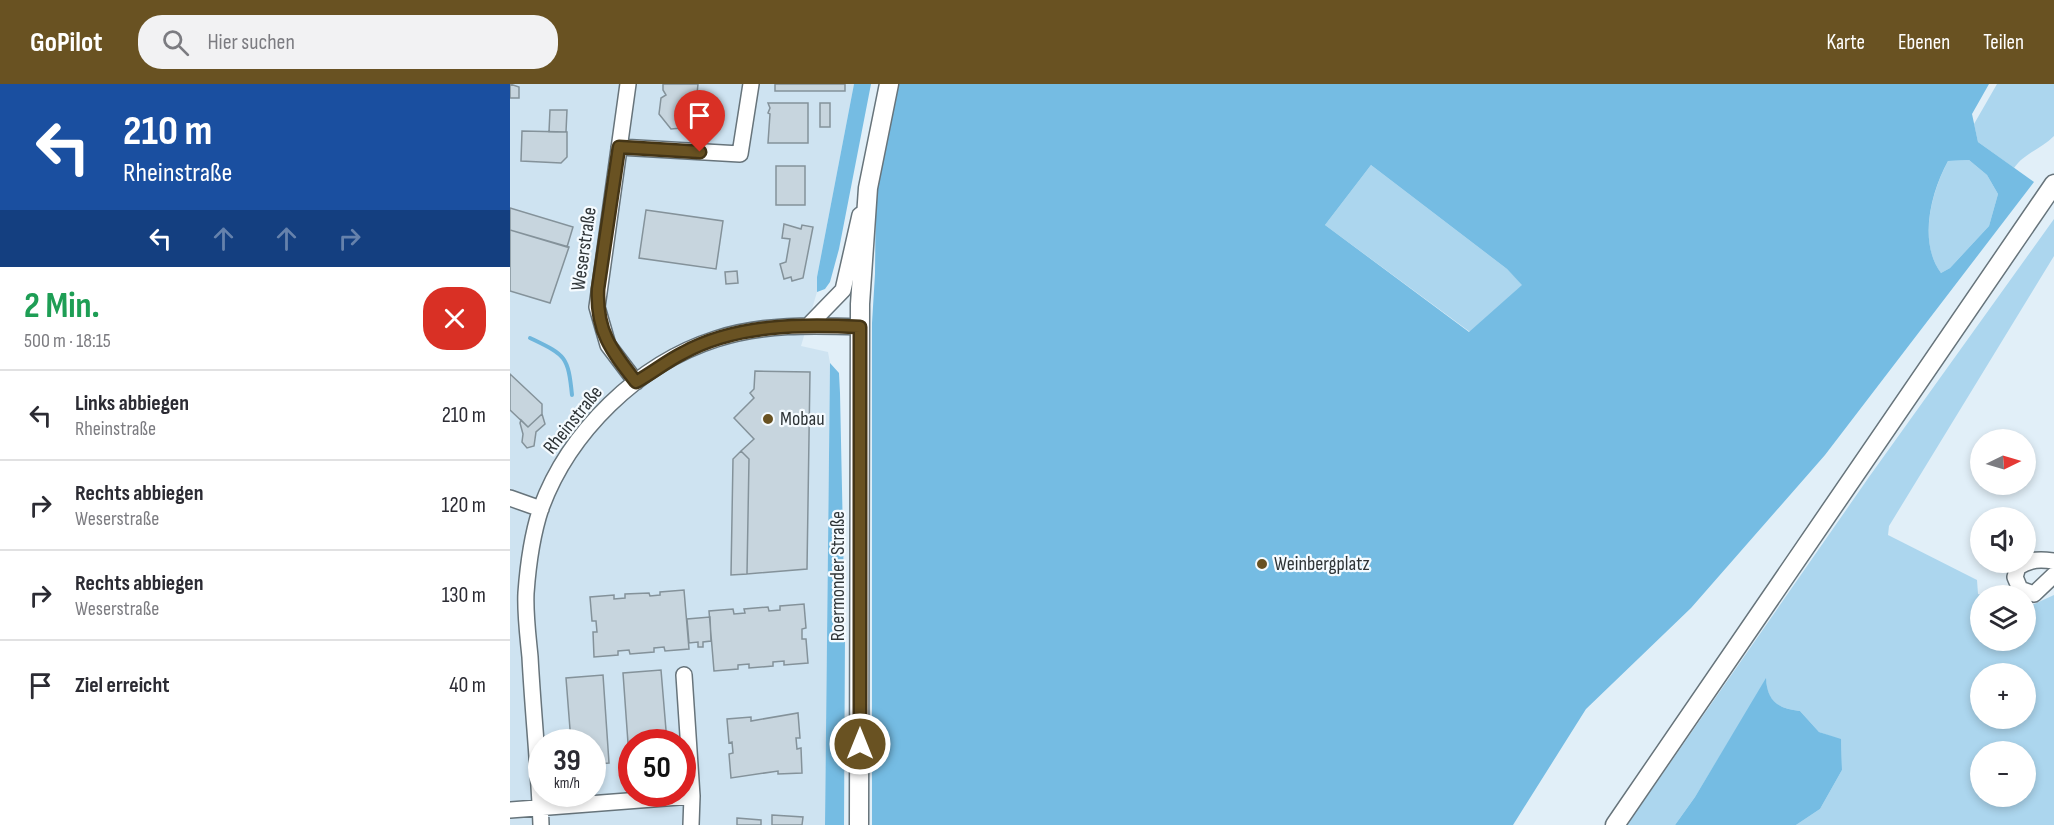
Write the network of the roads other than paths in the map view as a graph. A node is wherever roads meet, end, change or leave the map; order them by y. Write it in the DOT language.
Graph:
graph roads {
  1 [pos="628,84"];
  2 [pos="751,84"];
  3 [pos="889,84"];
  4 [pos="619,147"];
  5 [pos="2054,184"];
  6 [pos="868,188"];
  7 [pos="810,325"];
  8 [pos="860,327"];
  9 [pos="636,382"];
  10 [pos="510,498"];
  11 [pos="541,509"];
  12 [pos="2054,561"];
  13 [pos="2054,575"];
  14 [pos="684,675"];
  15 [pos="688,729"];
  16 [pos="618,802"];
  17 [pos="692,807"];
  18 [pos="541,808"];
  19 [pos="510,810"];
  20 [pos="541,825"];
  21 [pos="691,825"];
  22 [pos="859,825"];
  23 [pos="1615,825"];
  1 -- 4 [label="street, Weserstraße"];
  2 -- 4 [label="street"];
  3 -- 6 [label="main road, Roermonder Straße"];
  4 -- 9 [label="street, Weserstraße"];
  5 -- 23 [label="main road"];
  6 -- 7 [label="street"];
  6 -- 8 [label="main road, Roermonder Straße"];
  7 -- 8 [label="street, Rheinstraße"];
  7 -- 9 [label="street, Rheinstraße"];
  8 -- 22 [label="main road, Roermonder Straße"];
  9 -- 11 [label="street, Rheinstraße"];
  10 -- 11 [label="street"];
  11 -- 18 [label="street, Rheinstraße"];
  12 -- 13 [label="street"];
  14 -- 15 [label="street"];
  16 -- 18 [label="street"];
  17 -- 21 [label="street"];
  18 -- 19 [label="street"];
  18 -- 20 [label="street, Rheinstraße"];
}
